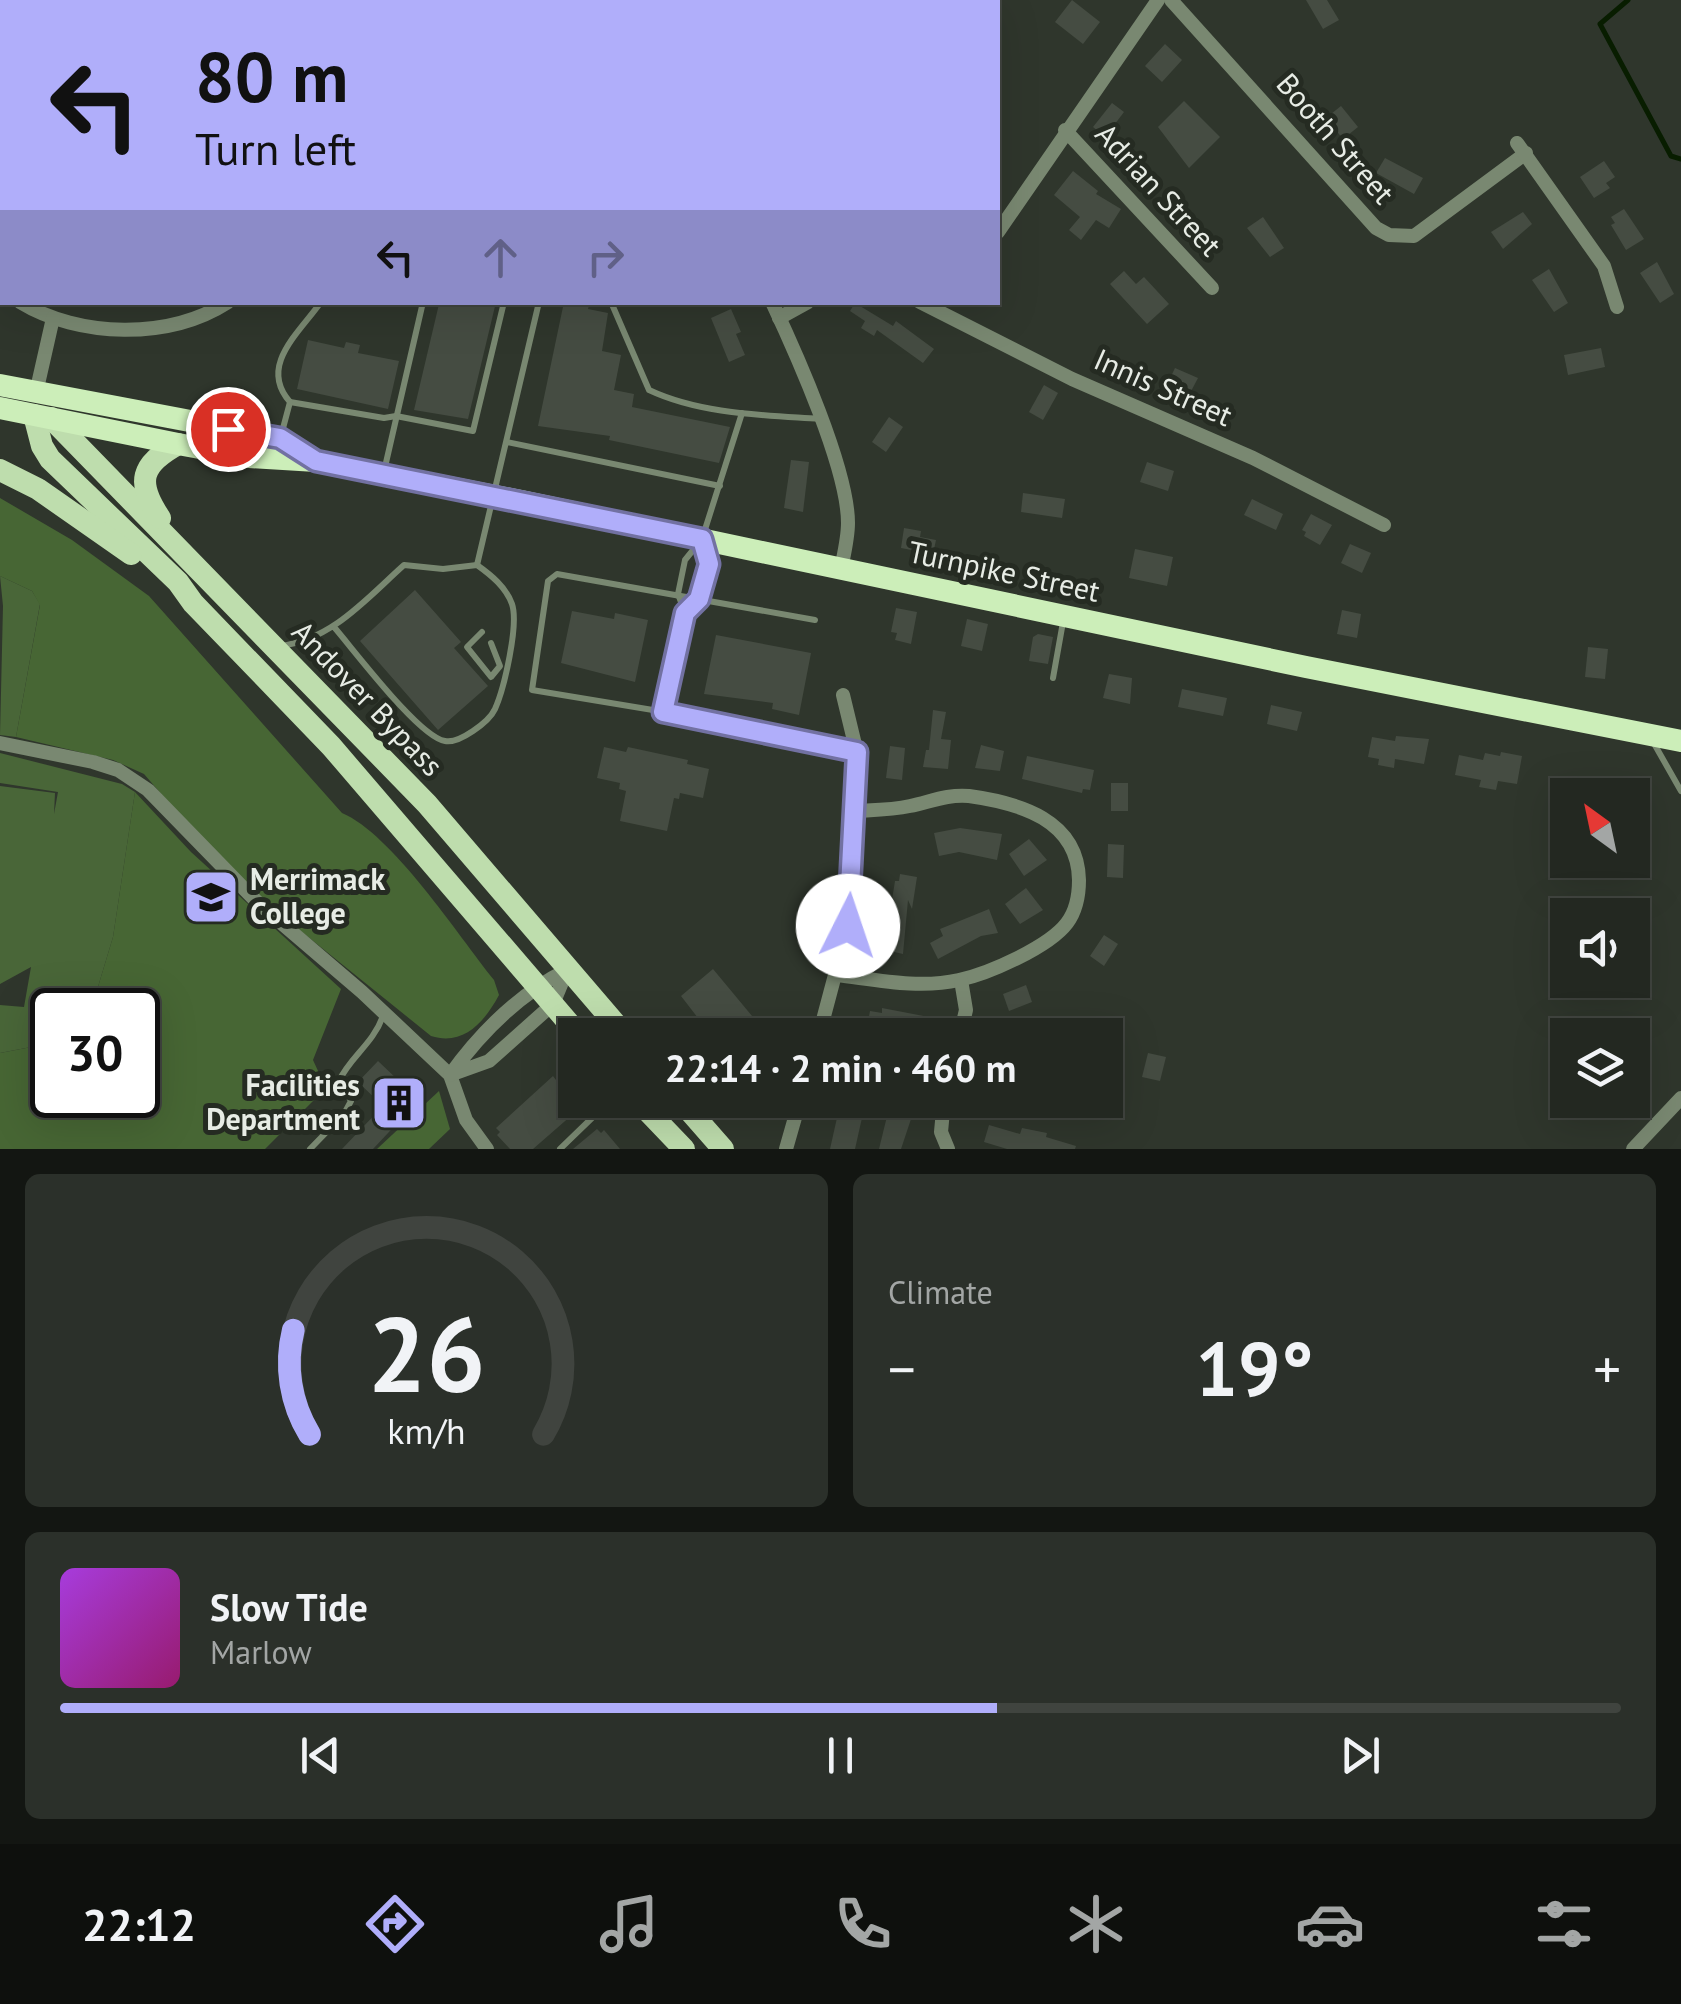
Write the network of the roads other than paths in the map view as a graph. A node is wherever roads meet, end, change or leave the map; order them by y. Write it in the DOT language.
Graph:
graph roads {
  1 [pos="1158,0"];
  2 [pos="1172,0"];
  3 [pos="1065,130"];
  4 [pos="1000,229"];
  5 [pos="1212,288"];
  6 [pos="26,305"];
  7 [pos="222,305"];
  8 [pos="319,305"];
  9 [pos="422,305"];
  10 [pos="503,305"];
  11 [pos="538,305"];
  12 [pos="612,305"];
  13 [pos="773,305"];
  14 [pos="803,305"];
  15 [pos="1618,307"];
  16 [pos="946,308"];
  17 [pos="52,318"];
  18 [pos="779,318"];
  19 [pos="0,384"];
  20 [pos="290,402"];
  21 [pos="0,408"];
  22 [pos="40,409"];
  23 [pos="742,413"];
  24 [pos="396,416"];
  25 [pos="820,419"];
  26 [pos="280,438"];
  27 [pos="508,442"];
  28 [pos="178,444"];
  29 [pos="316,461"];
  30 [pos="0,470"];
  31 [pos="382,476"];
  32 [pos="720,486"];
  33 [pos="491,498"];
  34 [pos="1384,525"];
  35 [pos="702,539"];
  36 [pos="184,554"];
  37 [pos="476,565"];
  38 [pos="842,569"];
  39 [pos="678,594"];
  40 [pos="699,599"];
  41 [pos="193,603"];
  42 [pos="685,613"];
  43 [pos="1064,616"];
  44 [pos="816,620"];
  45 [pos="334,627"];
  46 [pos="482,632"];
  47 [pos="491,643"];
  48 [pos="274,647"];
  49 [pos="1054,678"];
  50 [pos="843,696"];
  51 [pos="663,712"];
  52 [pos="1649,734"];
  53 [pos="1681,741"];
  54 [pos="0,743"];
  55 [pos="857,752"];
  56 [pos="1681,791"];
  57 [pos="856,811"];
  58 [pos="567,970"];
  59 [pos="838,974"];
  60 [pos="961,980"];
  61 [pos="536,985"];
  62 [pos="553,1004"];
  63 [pos="384,1014"];
  64 [pos="565,1018"];
  65 [pos="610,1018"];
  66 [pos="824,1018"];
  67 [pos="964,1018"];
  68 [pos="450,1075"];
  69 [pos="1681,1098"];
  70 [pos="592,1118"];
  71 [pos="654,1118"];
  72 [pos="695,1118"];
  73 [pos="795,1118"];
  74 [pos="942,1118"];
  75 [pos="310,1149"];
  76 [pos="487,1149"];
  77 [pos="560,1149"];
  78 [pos="684,1149"];
  79 [pos="722,1149"];
  80 [pos="786,1149"];
  81 [pos="948,1149"];
  82 [pos="1632,1149"];
  1 -- 3 [label="street"];
  2 -- 15 [label="street, Booth Street"];
  3 -- 4 [label="street"];
  3 -- 5 [label="street, Adrian Street"];
  6 -- 17 [label="street"];
  7 -- 17 [label="street"];
  8 -- 20 [label="lane"];
  9 -- 24 [label="lane"];
  10 -- 24 [label="lane"];
  11 -- 27 [label="lane"];
  12 -- 23 [label="lane"];
  13 -- 18 [label="street"];
  14 -- 18 [label="street"];
  16 -- 34 [label="street, Innis Street"];
  17 -- 22 [label="street"];
  18 -- 25 [label="street"];
  19 -- 22 [label="highway, Turnpike Street"];
  20 -- 24 [label="lane"];
  20 -- 26 [label="lane"];
  21 -- 22 [label="highway, Turnpike Street"];
  22 -- 26 [label="highway, Turnpike Street"];
  22 -- 28 [label="highway, Turnpike Street"];
  22 -- 36 [label="main road, Andover Bypass"];
  22 -- 41 [label="main road, Andover Bypass"];
  23 -- 25 [label="lane"];
  23 -- 32 [label="lane"];
  24 -- 31 [label="lane"];
  25 -- 38 [label="street"];
  26 -- 29 [label="highway, Turnpike Street"];
  27 -- 32 [label="lane"];
  27 -- 33 [label="lane"];
  28 -- 29 [label="highway, Turnpike Street"];
  28 -- 36 [label="main road"];
  29 -- 31 [label="highway, Turnpike Street"];
  30 -- 41 [label="main road"];
  31 -- 33 [label="highway, Turnpike Street"];
  32 -- 35 [label="lane"];
  33 -- 35 [label="highway, Turnpike Street"];
  33 -- 37 [label="lane"];
  35 -- 38 [label="highway, Turnpike Street"];
  35 -- 39 [label="lane"];
  35 -- 40 [label="lane"];
  36 -- 48 [label="main road, Andover Bypass"];
  37 -- 45 [label="lane"];
  37 -- 45 [label="lane"];
  38 -- 43 [label="highway, Turnpike Street"];
  39 -- 40 [label="lane"];
  39 -- 42 [label="lane"];
  39 -- 51 [label="lane"];
  40 -- 42 [label="lane"];
  40 -- 44 [label="lane"];
  41 -- 61 [label="main road, Andover Bypass"];
  42 -- 51 [label="lane"];
  43 -- 49 [label="lane"];
  43 -- 52 [label="highway, Turnpike Street"];
  45 -- 48 [label="lane"];
  46 -- 47 [label="lane"];
  48 -- 58 [label="main road, Andover Bypass"];
  50 -- 55 [label="street"];
  51 -- 55 [label="lane"];
  52 -- 53 [label="highway, Turnpike Street"];
  52 -- 56 [label="lane"];
  54 -- 63 [label="street"];
  55 -- 57 [label="street"];
  57 -- 59 [label="street"];
  57 -- 60 [label="street"];
  58 -- 61 [label="street"];
  58 -- 62 [label="street"];
  58 -- 65 [label="main road, Andover Bypass"];
  59 -- 60 [label="street"];
  59 -- 66 [label="street"];
  60 -- 67 [label="street"];
  61 -- 62 [label="main road, Andover Bypass"];
  61 -- 68 [label="street"];
  62 -- 64 [label="main road, Andover Bypass"];
  62 -- 68 [label="street"];
  63 -- 68 [label="street"];
  63 -- 75 [label="lane"];
  68 -- 76 [label="street"];
  69 -- 82 [label="street"];
  70 -- 77 [label="lane"];
  71 -- 78 [label="main road"];
  72 -- 79 [label="main road"];
  73 -- 80 [label="street"];
  74 -- 81 [label="street"];
}
